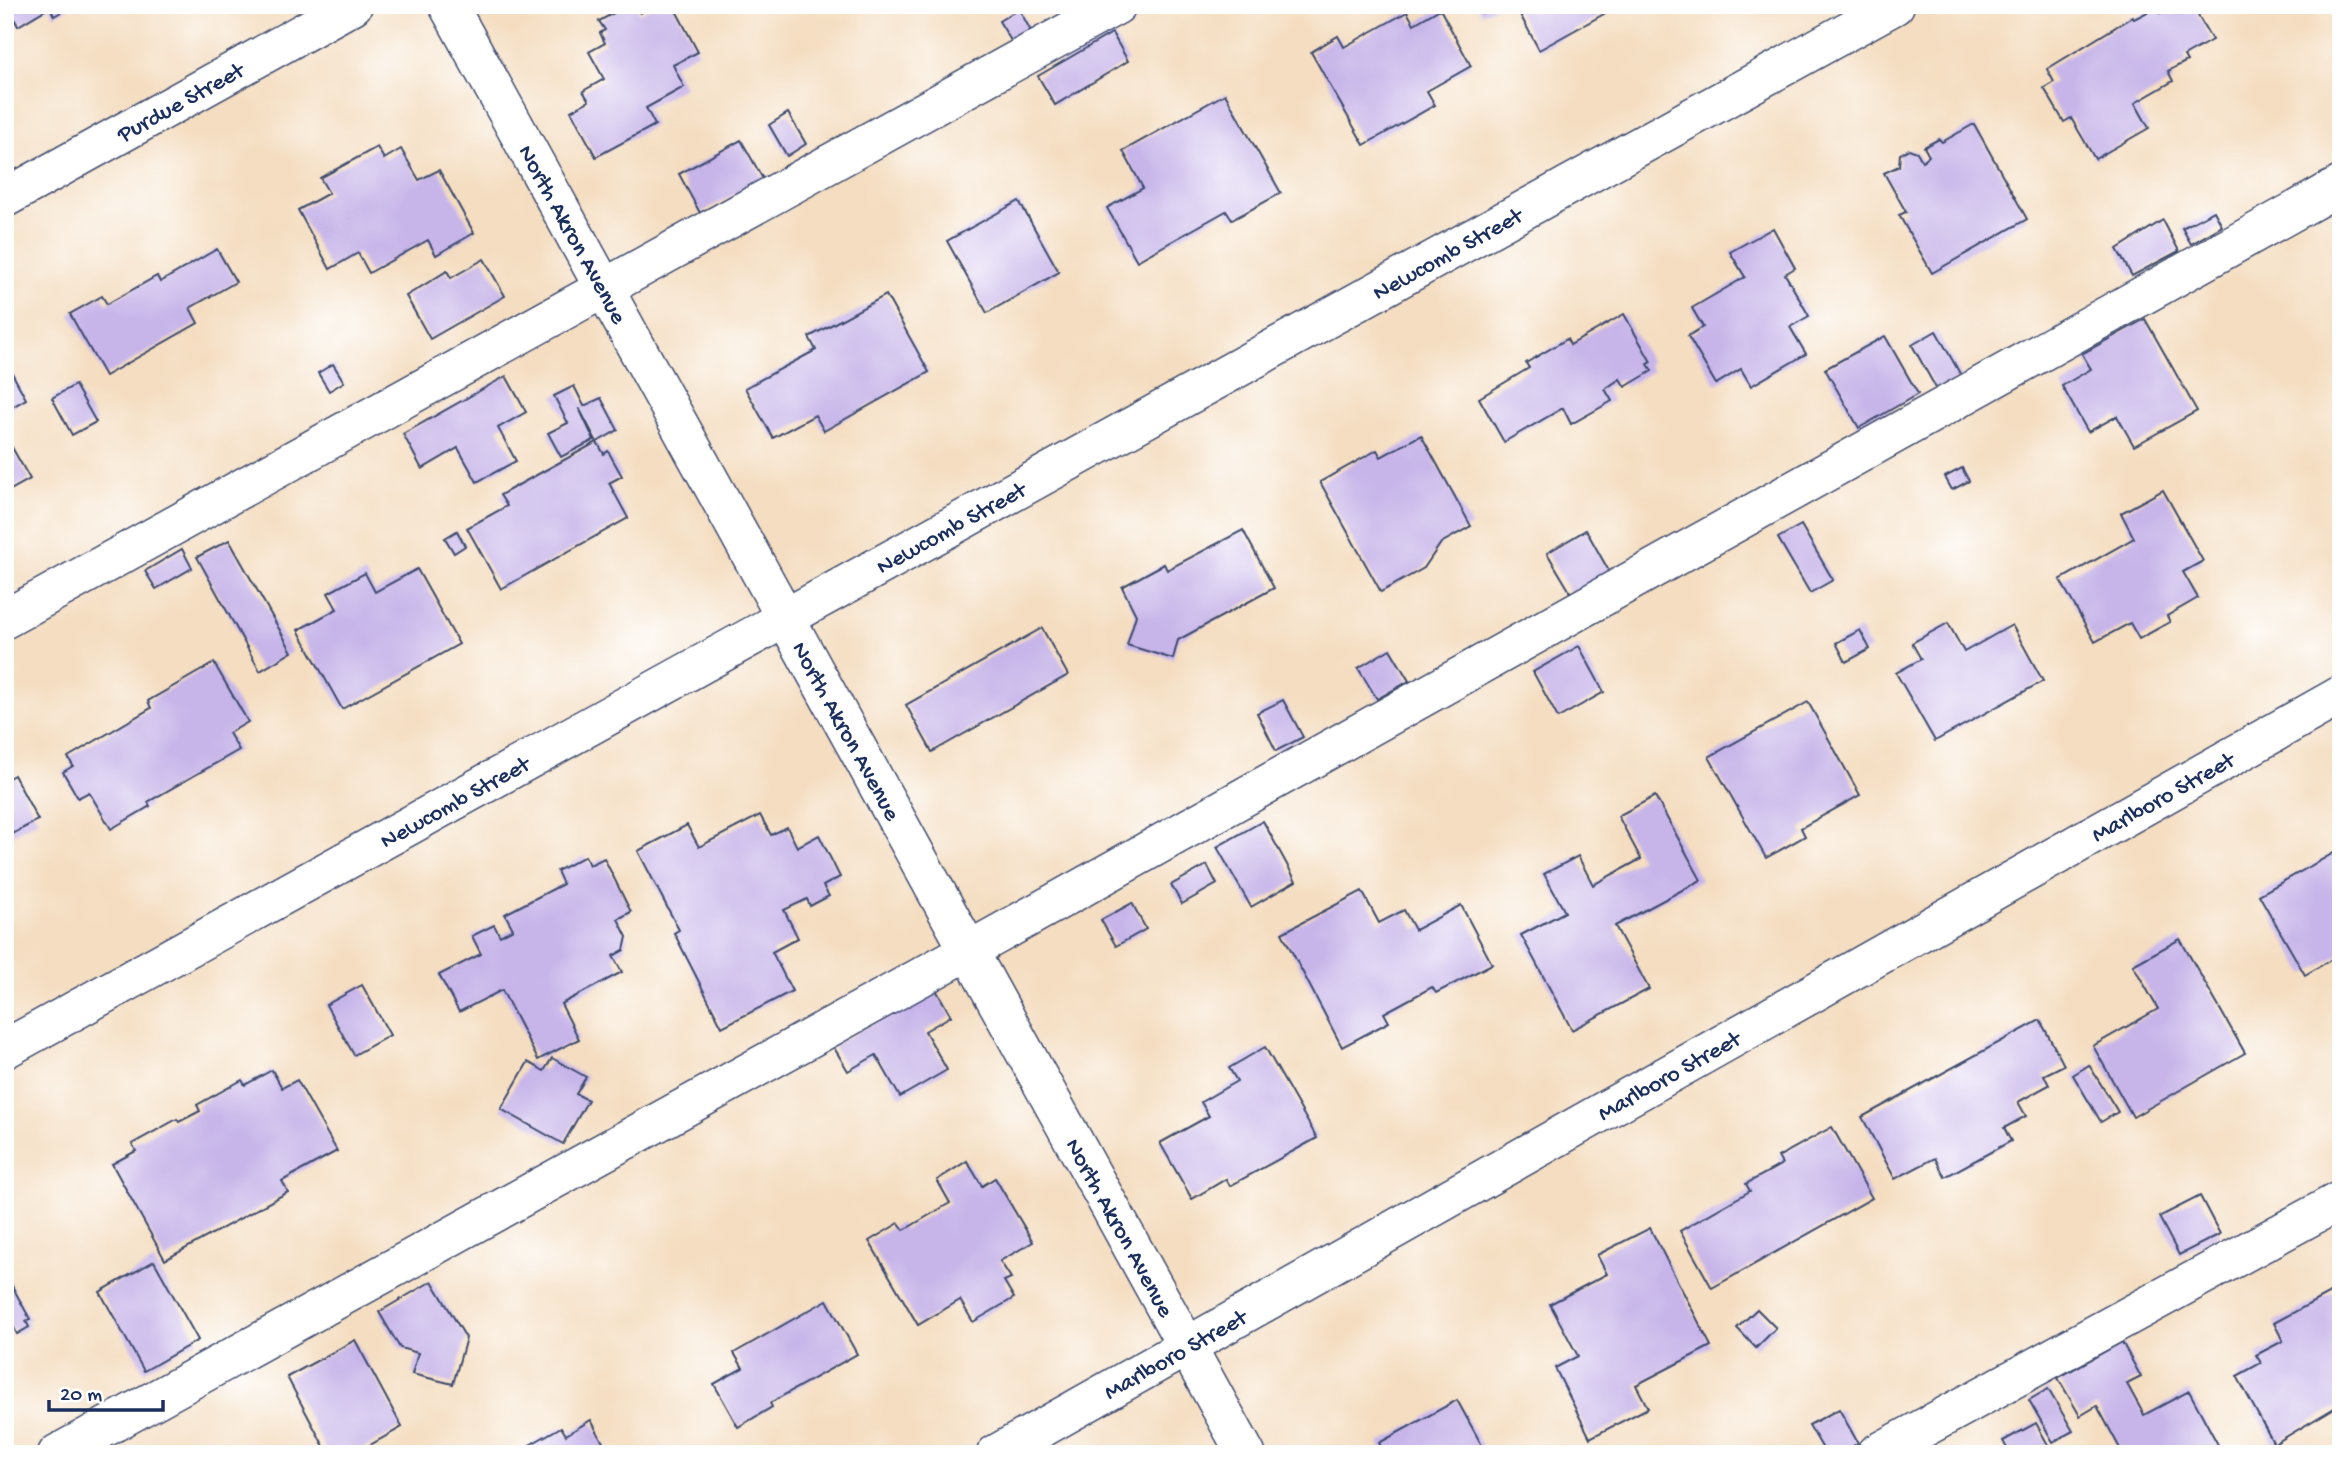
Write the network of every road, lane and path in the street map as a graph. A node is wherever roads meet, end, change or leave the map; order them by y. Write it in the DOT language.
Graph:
graph roads {
  1 [pos="354,5"];
  2 [pos="448,5"];
  3 [pos="1117,5"];
  4 [pos="1895,5"];
  5 [pos="2341,185"];
  6 [pos="5,198"];
  7 [pos="604,290"];
  8 [pos="5,619"];
  9 [pos="784,619"];
  10 [pos="2341,695"];
  11 [pos="968,951"];
  12 [pos="5,1049"];
  13 [pos="2341,1199"];
  14 [pos="1187,1347"];
  15 [pos="57,1454"];
  16 [pos="996,1454"];
  17 [pos="1246,1454"];
  18 [pos="1876,1454"];
  1 -- 6 [label="street, Purdue Street"];
  2 -- 7 [label="street, North Akron Avenue"];
  3 -- 7 [label="street"];
  4 -- 9 [label="street, Newcomb Street"];
  5 -- 11 [label="street"];
  7 -- 8 [label="street"];
  7 -- 9 [label="street, North Akron Avenue"];
  9 -- 11 [label="street, North Akron Avenue"];
  9 -- 12 [label="street, Newcomb Street"];
  10 -- 14 [label="street, Marlboro Street"];
  11 -- 14 [label="street, North Akron Avenue"];
  11 -- 15 [label="street"];
  13 -- 18 [label="street"];
  14 -- 16 [label="street, Marlboro Street"];
  14 -- 17 [label="street, North Akron Avenue"];
}
